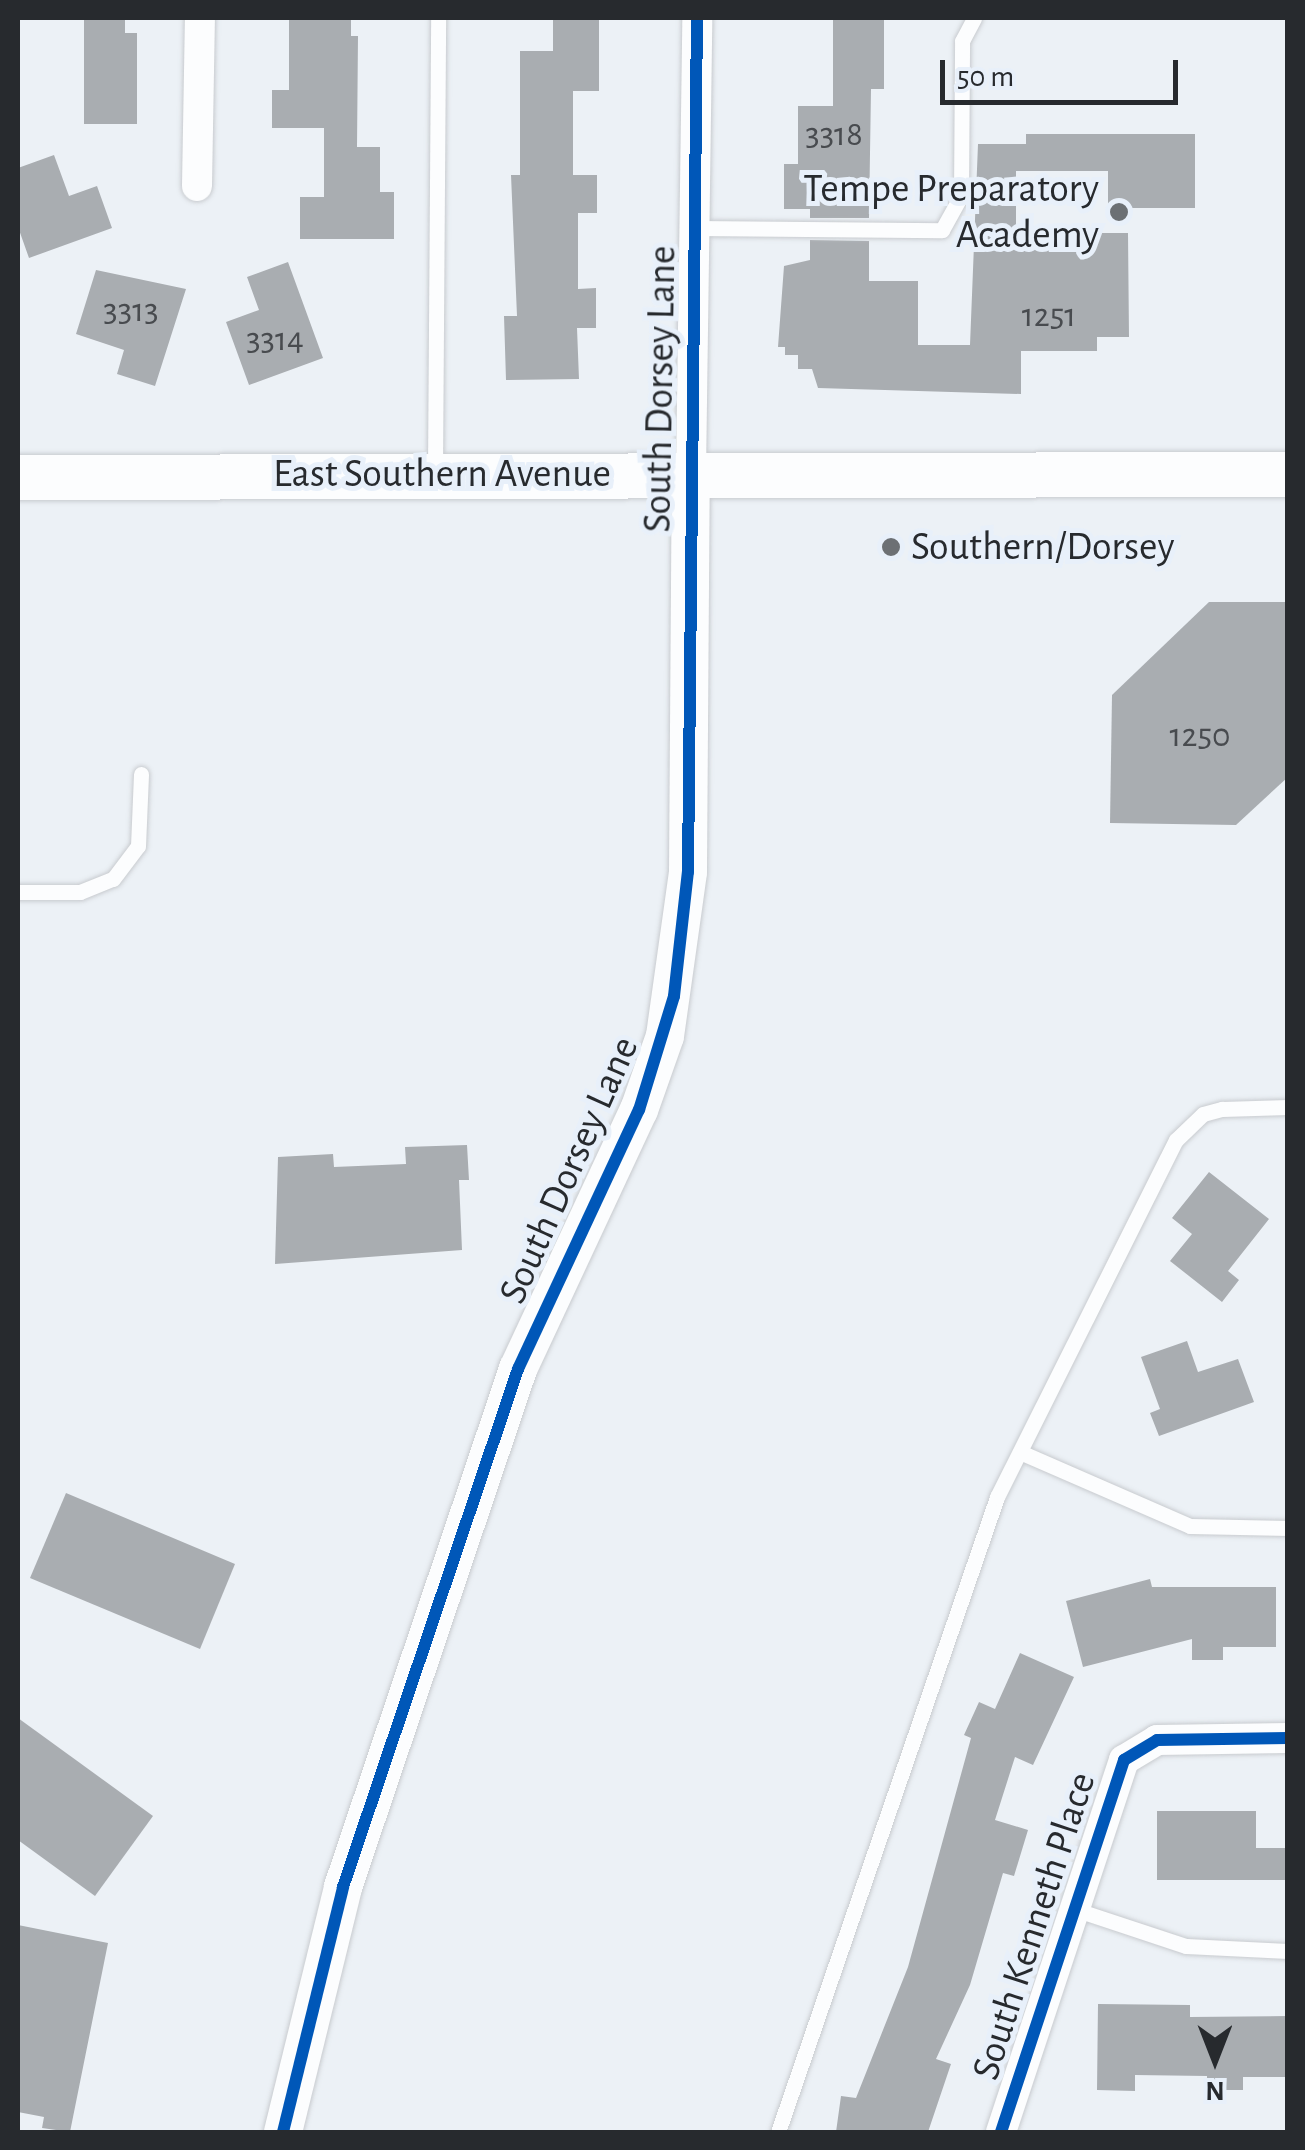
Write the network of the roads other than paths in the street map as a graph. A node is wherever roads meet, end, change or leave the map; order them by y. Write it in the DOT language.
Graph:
graph roads {
  1 [pos="200,18"];
  2 [pos="438,18"];
  3 [pos="697,18"];
  4 [pos="974,18"];
  5 [pos="197,186"];
  6 [pos="696,228"];
  7 [pos="691,473"];
  8 [pos="435,474"];
  9 [pos="1288,474"];
  10 [pos="18,477"];
  11 [pos="141,774"];
  12 [pos="18,892"];
  13 [pos="1288,1107"];
  14 [pos="1020,1452"];
  15 [pos="1288,1528"];
  16 [pos="1288,1738"];
  17 [pos="1074,1909"];
  18 [pos="1288,1951"];
  19 [pos="283,2132"];
  20 [pos="778,2132"];
  21 [pos="1001,2132"];
  1 -- 5 [label="street"];
  2 -- 8 [label="lane"];
  3 -- 6 [label="street, South Dorsey Lane"];
  4 -- 6 [label="lane"];
  6 -- 7 [label="street, South Dorsey Lane"];
  7 -- 8 [label="main road, East Southern Avenue"];
  7 -- 9 [label="main road, East Southern Avenue"];
  7 -- 19 [label="street, South Dorsey Lane"];
  8 -- 10 [label="main road, East Southern Avenue"];
  11 -- 12 [label="lane"];
  13 -- 14 [label="lane"];
  14 -- 15 [label="lane"];
  14 -- 20 [label="lane"];
  16 -- 17 [label="street, South Kenneth Place"];
  17 -- 18 [label="lane"];
  17 -- 21 [label="street, South Kenneth Place"];
}
